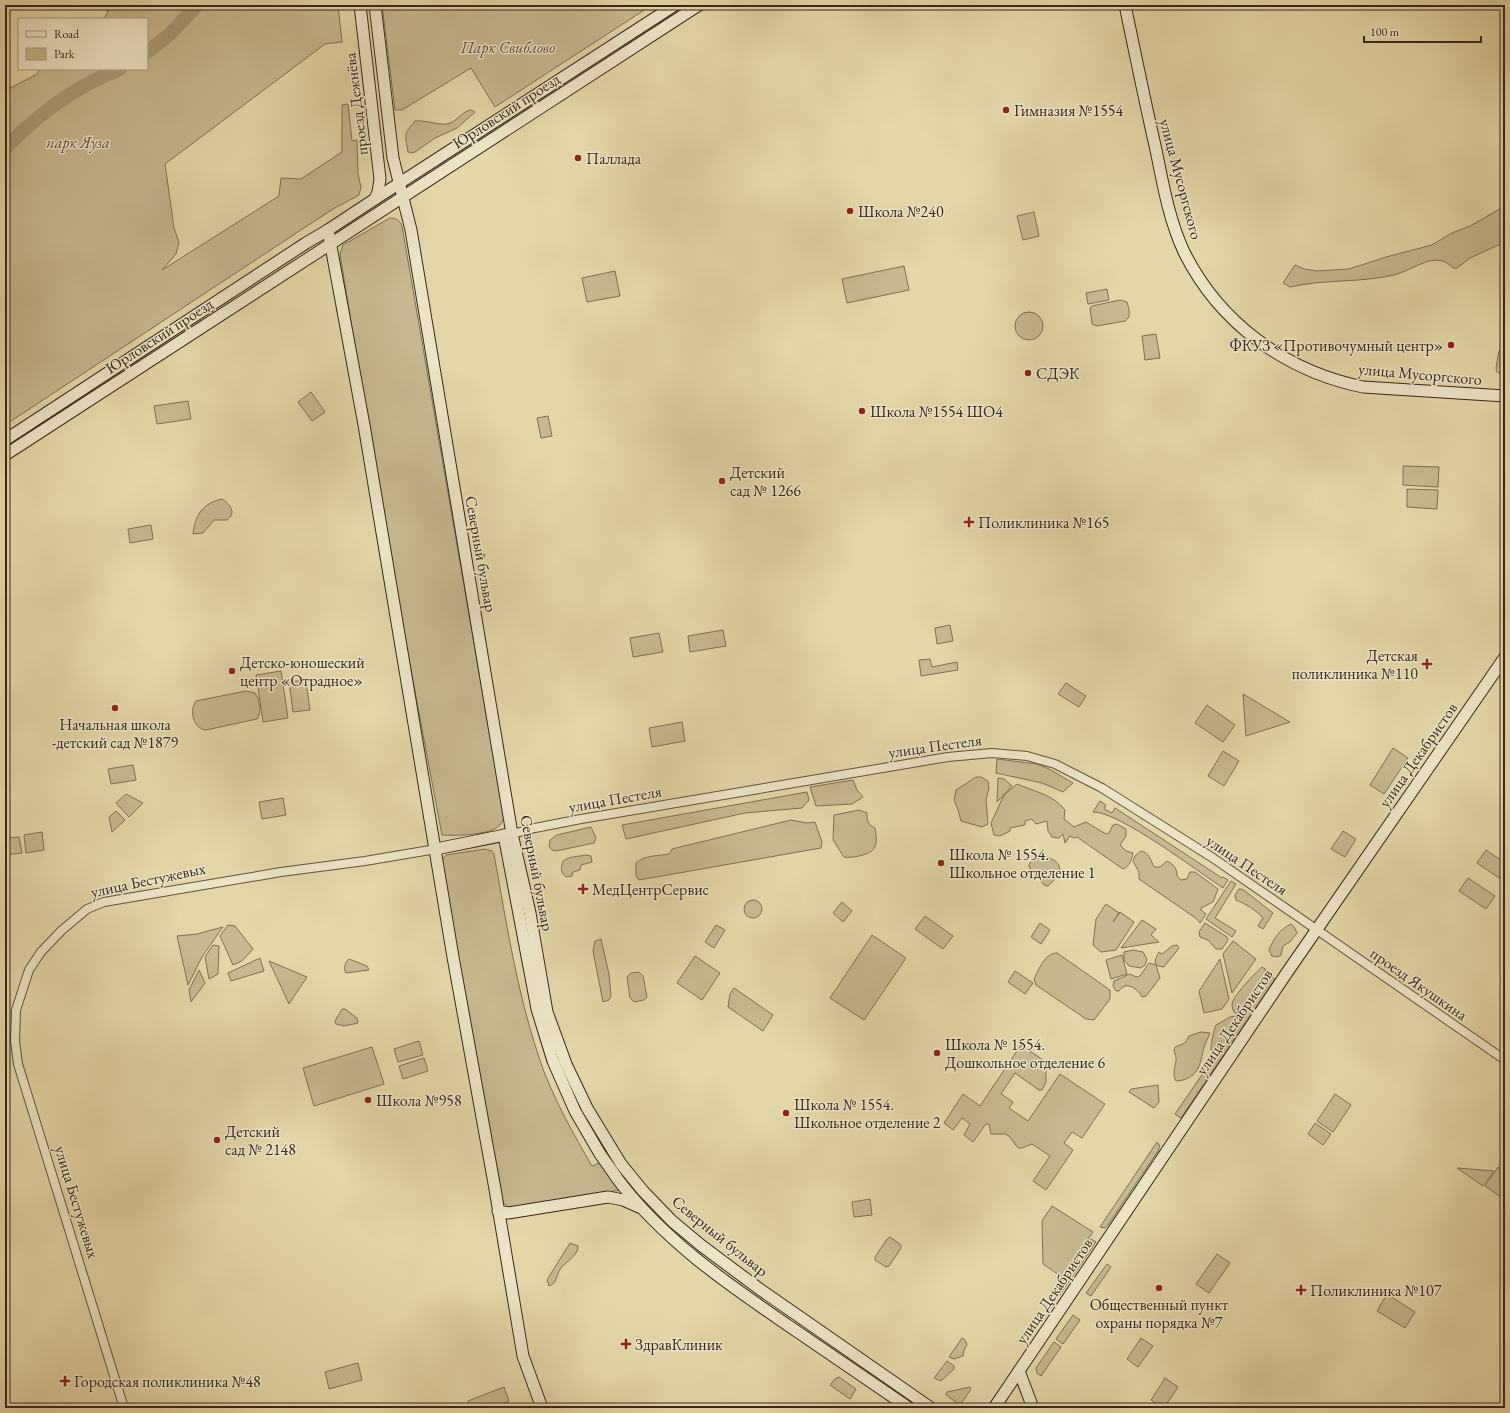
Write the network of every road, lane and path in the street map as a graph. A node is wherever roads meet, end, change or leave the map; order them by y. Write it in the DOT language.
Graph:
graph roads {
  1 [pos="360,5"];
  2 [pos="375,5"];
  3 [pos="675,5"];
  4 [pos="699,5"];
  5 [pos="1125,5"];
  6 [pos="400,182"];
  7 [pos="404,197"];
  8 [pos="374,198"];
  9 [pos="328,230"];
  10 [pos="331,244"];
  11 [pos="1505,396"];
  12 [pos="5,440"];
  13 [pos="5,455"];
  14 [pos="1505,657"];
  15 [pos="508,835"];
  16 [pos="436,848"];
  17 [pos="1317,931"];
  18 [pos="1505,1060"];
  19 [pos="640,1208"];
  20 [pos="498,1211"];
  21 [pos="1019,1370"];
  22 [pos="124,1408"];
  23 [pos="542,1408"];
  24 [pos="909,1408"];
  25 [pos="931,1408"];
  26 [pos="994,1408"];
  27 [pos="1033,1408"];
  1 -- 8 [label="main road, проезд Дежнёва"];
  2 -- 6 [label="main road, проезд Дежнёва"];
  3 -- 6 [label="main road, Юрловский проезд"];
  4 -- 7 [label="main road, Юрловский проезд"];
  5 -- 11 [label="main road, улица Мусоргского"];
  6 -- 7 [label="main road, Северный бульвар"];
  6 -- 8 [label="main road, Юрловский проезд"];
  7 -- 10 [label="main road, Юрловский проезд"];
  7 -- 15 [label="main road, Северный бульвар"];
  8 -- 9 [label="main road, Юрловский проезд"];
  9 -- 10 [label="main road"];
  9 -- 12 [label="main road, Юрловский проезд"];
  10 -- 13 [label="main road, Юрловский проезд"];
  10 -- 16 [label="main road"];
  14 -- 17 [label="main road, улица Декабристов"];
  15 -- 16 [label="main road, улица Бестужевых"];
  15 -- 17 [label="street, улица Пестеля"];
  15 -- 19 [label="main road, Северный бульвар"];
  15 -- 25 [label="main road, Северный бульвар"];
  16 -- 20 [label="main road"];
  16 -- 22 [label="street, улица Бестужевых"];
  17 -- 18 [label="street, проезд Якушкина"];
  17 -- 21 [label="main road, улица Декабристов"];
  19 -- 20 [label="main road"];
  19 -- 24 [label="main road, Северный бульвар"];
  20 -- 23 [label="main road"];
  21 -- 26 [label="main road, улица Декабристов"];
  21 -- 27 [label="main road"];
}
